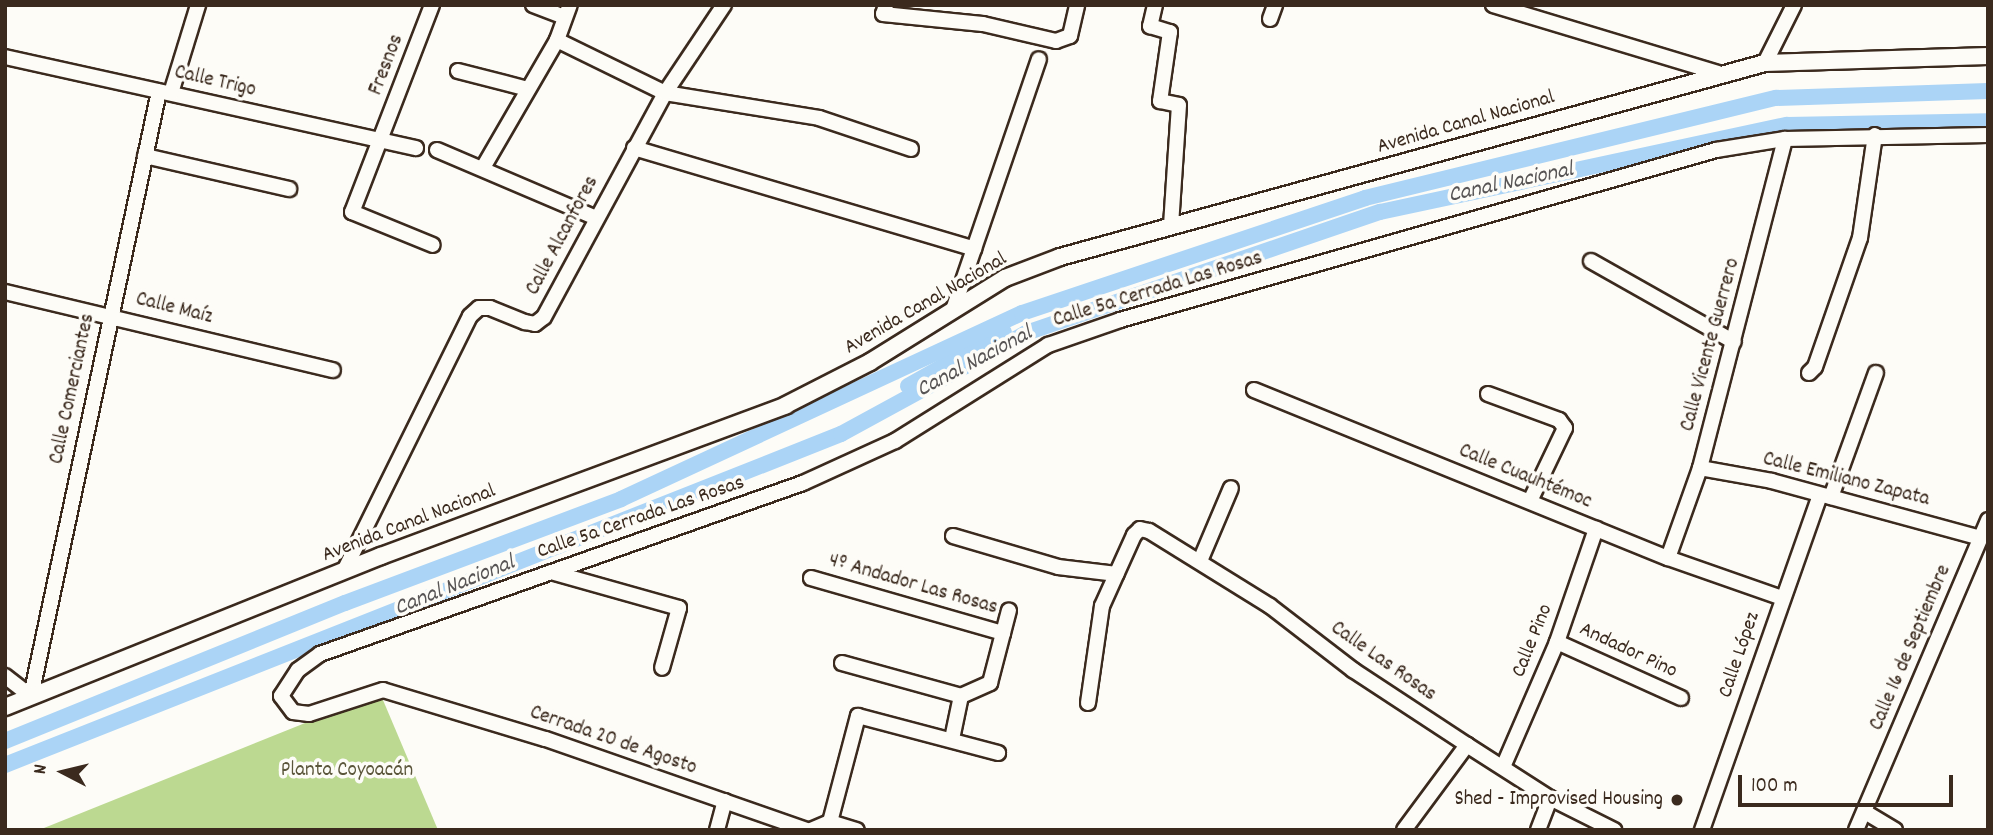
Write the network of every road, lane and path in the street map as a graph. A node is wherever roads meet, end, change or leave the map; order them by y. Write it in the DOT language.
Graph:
graph roads {
  1 [pos="198,5"];
  2 [pos="432,5"];
  3 [pos="533,5"];
  4 [pos="724,5"];
  5 [pos="886,5"];
  6 [pos="1077,5"];
  7 [pos="1155,5"];
  8 [pos="1493,5"];
  9 [pos="1794,5"];
  10 [pos="567,11"];
  11 [pos="557,40"];
  12 [pos="1988,56"];
  13 [pos="5,57"];
  14 [pos="1039,59"];
  15 [pos="1765,63"];
  16 [pos="458,71"];
  17 [pos="1718,73"];
  18 [pos="528,89"];
  19 [pos="165,92"];
  20 [pos="665,93"];
  21 [pos="1875,135"];
  22 [pos="1988,135"];
  23 [pos="1786,139"];
  24 [pos="381,140"];
  25 [pos="416,148"];
  26 [pos="634,148"];
  27 [pos="911,149"];
  28 [pos="437,150"];
  29 [pos="145,156"];
  30 [pos="484,166"];
  31 [pos="289,189"];
  32 [pos="594,217"];
  33 [pos="1171,226"];
  34 [pos="433,245"];
  35 [pos="974,249"];
  36 [pos="1591,261"];
  37 [pos="5,292"];
  38 [pos="953,310"];
  39 [pos="110,315"];
  40 [pos="1734,342"];
  41 [pos="333,370"];
  42 [pos="1809,373"];
  43 [pos="1876,373"];
  44 [pos="1254,390"];
  45 [pos="1488,394"];
  46 [pos="1700,468"];
  47 [pos="1231,488"];
  48 [pos="1825,496"];
  49 [pos="1530,501"];
  50 [pos="1988,520"];
  51 [pos="1597,529"];
  52 [pos="953,536"];
  53 [pos="1980,538"];
  54 [pos="1668,558"];
  55 [pos="1200,562"];
  56 [pos="344,572"];
  57 [pos="551,572"];
  58 [pos="1117,574"];
  59 [pos="811,578"];
  60 [pos="1782,598"];
  61 [pos="1009,610"];
  62 [pos="1003,634"];
  63 [pos="1557,642"];
  64 [pos="842,663"];
  65 [pos="663,668"];
  66 [pos="5,676"];
  67 [pos="31,696"];
  68 [pos="281,696"];
  69 [pos="961,696"];
  70 [pos="1681,698"];
  71 [pos="1088,704"];
  72 [pos="5,707"];
  73 [pos="953,739"];
  74 [pos="1467,745"];
  75 [pos="998,753"];
  76 [pos="1503,767"];
  77 [pos="1550,798"];
  78 [pos="725,801"];
  79 [pos="1865,812"];
  80 [pos="830,821"];
  81 [pos="717,830"];
  82 [pos="809,830"];
  83 [pos="857,830"];
  84 [pos="1404,830"];
  85 [pos="1538,830"];
  86 [pos="1614,830"];
  87 [pos="1702,830"];
  88 [pos="1856,830"];
  89 [pos="1895,830"];
  1 -- 19 [label="street, Calle Comerciantes"];
  2 -- 24 [label="street, Fresnos"];
  3 -- 10 [label="street"];
  4 -- 20 [label="street, Calle Alcanfores"];
  5 -- 6 [label="street"];
  7 -- 33 [label="street"];
  8 -- 17 [label="street"];
  9 -- 15 [label="street"];
  10 -- 11 [label="street"];
  11 -- 18 [label="street"];
  11 -- 20 [label="street"];
  12 -- 15 [label="street, Avenida Canal Nacional"];
  13 -- 19 [label="street, Calle Trigo"];
  14 -- 35 [label="street"];
  15 -- 17 [label="street, Avenida Canal Nacional"];
  16 -- 18 [label="street"];
  17 -- 33 [label="street, Avenida Canal Nacional"];
  18 -- 30 [label="street"];
  19 -- 24 [label="street, Calle Trigo"];
  19 -- 29 [label="street, Calle Comerciantes"];
  20 -- 26 [label="street, Calle Alcanfores"];
  20 -- 27 [label="street"];
  21 -- 22 [label="street, Calle 5a Cerrada Las Rosas"];
  21 -- 23 [label="street, Calle 5a Cerrada Las Rosas"];
  21 -- 42 [label="street"];
  23 -- 40 [label="street, Calle Vicente Guerrero"];
  23 -- 57 [label="street, Calle 5a Cerrada Las Rosas"];
  24 -- 25 [label="street, Calle Trigo"];
  24 -- 34 [label="street, Fresnos"];
  26 -- 32 [label="street, Calle Alcanfores"];
  26 -- 35 [label="street"];
  28 -- 30 [label="street"];
  29 -- 31 [label="street"];
  29 -- 39 [label="street, Calle Comerciantes"];
  30 -- 32 [label="street"];
  32 -- 56 [label="street, Calle Alcanfores"];
  33 -- 38 [label="street, Avenida Canal Nacional"];
  35 -- 38 [label="street"];
  36 -- 40 [label="street"];
  37 -- 39 [label="street, Calle Maíz"];
  38 -- 56 [label="street, Avenida Canal Nacional"];
  39 -- 41 [label="street, Calle Maíz"];
  39 -- 67 [label="street, Calle Comerciantes"];
  40 -- 46 [label="street, Calle Vicente Guerrero"];
  43 -- 48 [label="street, Calle López"];
  44 -- 49 [label="street, Calle Cuauhtémoc"];
  45 -- 49 [label="street"];
  46 -- 48 [label="street, Calle Emiliano Zapata"];
  46 -- 54 [label="street, Calle Vicente Guerrero"];
  47 -- 55 [label="street"];
  48 -- 53 [label="street, Calle Emiliano Zapata"];
  48 -- 60 [label="street, Calle López"];
  49 -- 51 [label="street, Calle Cuauhtémoc"];
  50 -- 53 [label="street, Calle 16 de Septiembre"];
  51 -- 54 [label="street, Calle Cuauhtémoc"];
  51 -- 63 [label="street, Calle Pino"];
  52 -- 58 [label="street"];
  53 -- 79 [label="street, Calle 16 de Septiembre"];
  54 -- 60 [label="street, Calle Cuauhtémoc"];
  55 -- 58 [label="street, Calle Las Rosas"];
  55 -- 74 [label="street, Calle Las Rosas"];
  56 -- 67 [label="street, Avenida Canal Nacional"];
  57 -- 65 [label="street"];
  57 -- 68 [label="street, Calle 5a Cerrada Las Rosas"];
  58 -- 71 [label="street"];
  59 -- 62 [label="street, 4º Andador Las Rosas"];
  60 -- 87 [label="street, Calle López"];
  61 -- 62 [label="street"];
  62 -- 69 [label="street"];
  63 -- 70 [label="street, Andador Pino"];
  63 -- 76 [label="street, Calle Pino"];
  64 -- 69 [label="street"];
  66 -- 67 [label="street"];
  67 -- 72 [label="street, Avenida Canal Nacional"];
  68 -- 78 [label="street, Cerrada 20 de Agosto"];
  69 -- 73 [label="street"];
  73 -- 75 [label="street"];
  73 -- 80 [label="street"];
  74 -- 76 [label="street, Calle Las Rosas"];
  74 -- 84 [label="street"];
  76 -- 77 [label="street, Calle Las Rosas"];
  77 -- 85 [label="street"];
  77 -- 86 [label="street, Calle Las Rosas"];
  78 -- 81 [label="street"];
  78 -- 82 [label="street, Cerrada 20 de Agosto"];
  79 -- 88 [label="street, Calle 16 de Septiembre"];
  79 -- 89 [label="street"];
  80 -- 82 [label="street, Cerrada 20 de Agosto"];
  80 -- 83 [label="street"];
}
